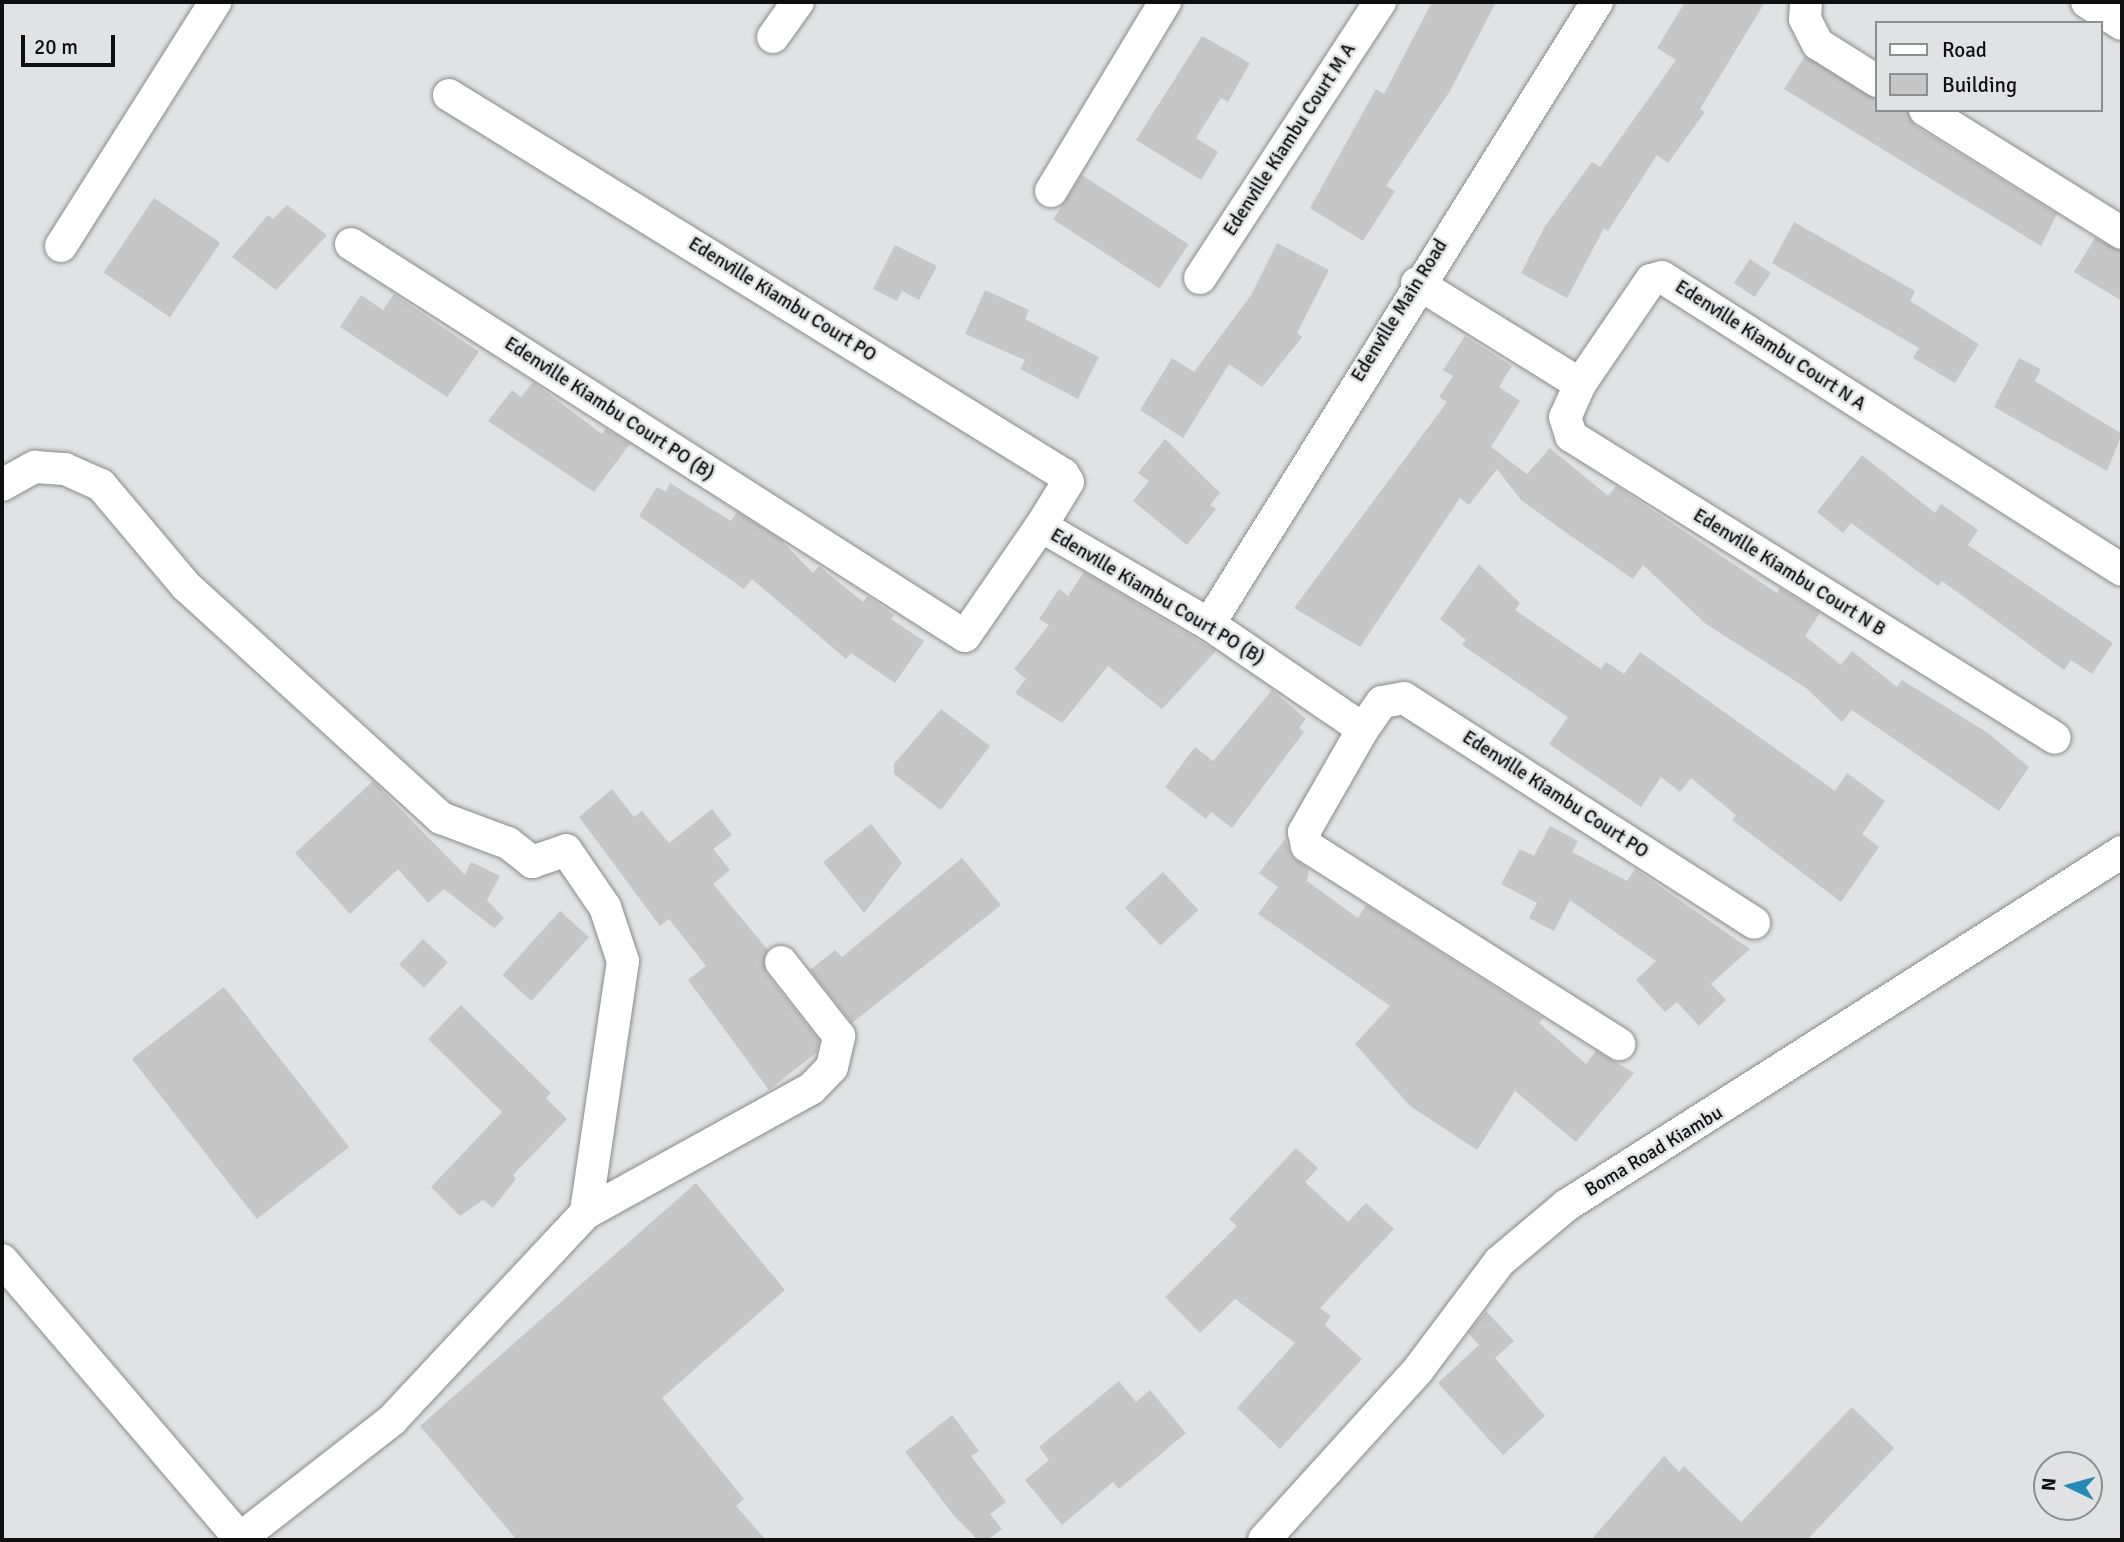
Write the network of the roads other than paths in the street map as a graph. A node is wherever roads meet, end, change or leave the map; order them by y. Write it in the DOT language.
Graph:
graph roads {
  1 [pos="215,2"];
  2 [pos="798,2"];
  3 [pos="1165,2"];
  4 [pos="1380,2"];
  5 [pos="1597,2"];
  6 [pos="1806,2"];
  7 [pos="2087,2"];
  8 [pos="2122,24"];
  9 [pos="773,37"];
  10 [pos="1876,79"];
  11 [pos="449,95"];
  12 [pos="1928,112"];
  13 [pos="1051,191"];
  14 [pos="2122,233"];
  15 [pos="351,244"];
  16 [pos="61,246"];
  17 [pos="1200,278"];
  18 [pos="1417,283"];
  19 [pos="1580,384"];
  20 [pos="2,485"];
  21 [pos="1041,526"];
  22 [pos="2122,570"];
  23 [pos="1209,624"];
  24 [pos="1363,729"];
  25 [pos="2055,738"];
  26 [pos="2122,852"];
  27 [pos="1754,923"];
  28 [pos="781,962"];
  29 [pos="1619,1044"];
  30 [pos="586,1213"];
  31 [pos="2,1260"];
  32 [pos="239,1539"];
  33 [pos="1264,1540"];
  1 -- 16 [label="street"];
  2 -- 9 [label="street"];
  3 -- 13 [label="street"];
  4 -- 17 [label="street, Edenville Kiambu Court M A"];
  5 -- 18 [label="street, Edenville Main Road"];
  6 -- 10 [label="street"];
  7 -- 8 [label="street"];
  11 -- 21 [label="street, Edenville Kiambu Court PO"];
  12 -- 14 [label="street"];
  15 -- 21 [label="street, Edenville Kiambu Court PO (B)"];
  18 -- 19 [label="street"];
  18 -- 23 [label="street, Edenville Main Road"];
  19 -- 22 [label="street, Edenville Kiambu Court N A"];
  19 -- 25 [label="street, Edenville Kiambu Court N B"];
  20 -- 30 [label="street"];
  21 -- 23 [label="street, Edenville Kiambu Court PO (B)"];
  23 -- 24 [label="street, Edenville Kiambu Court PO (B)"];
  24 -- 27 [label="street, Edenville Kiambu Court PO"];
  24 -- 29 [label="street"];
  26 -- 33 [label="street, Boma Road Kiambu"];
  28 -- 30 [label="street"];
  30 -- 32 [label="street"];
  31 -- 32 [label="street"];
}
